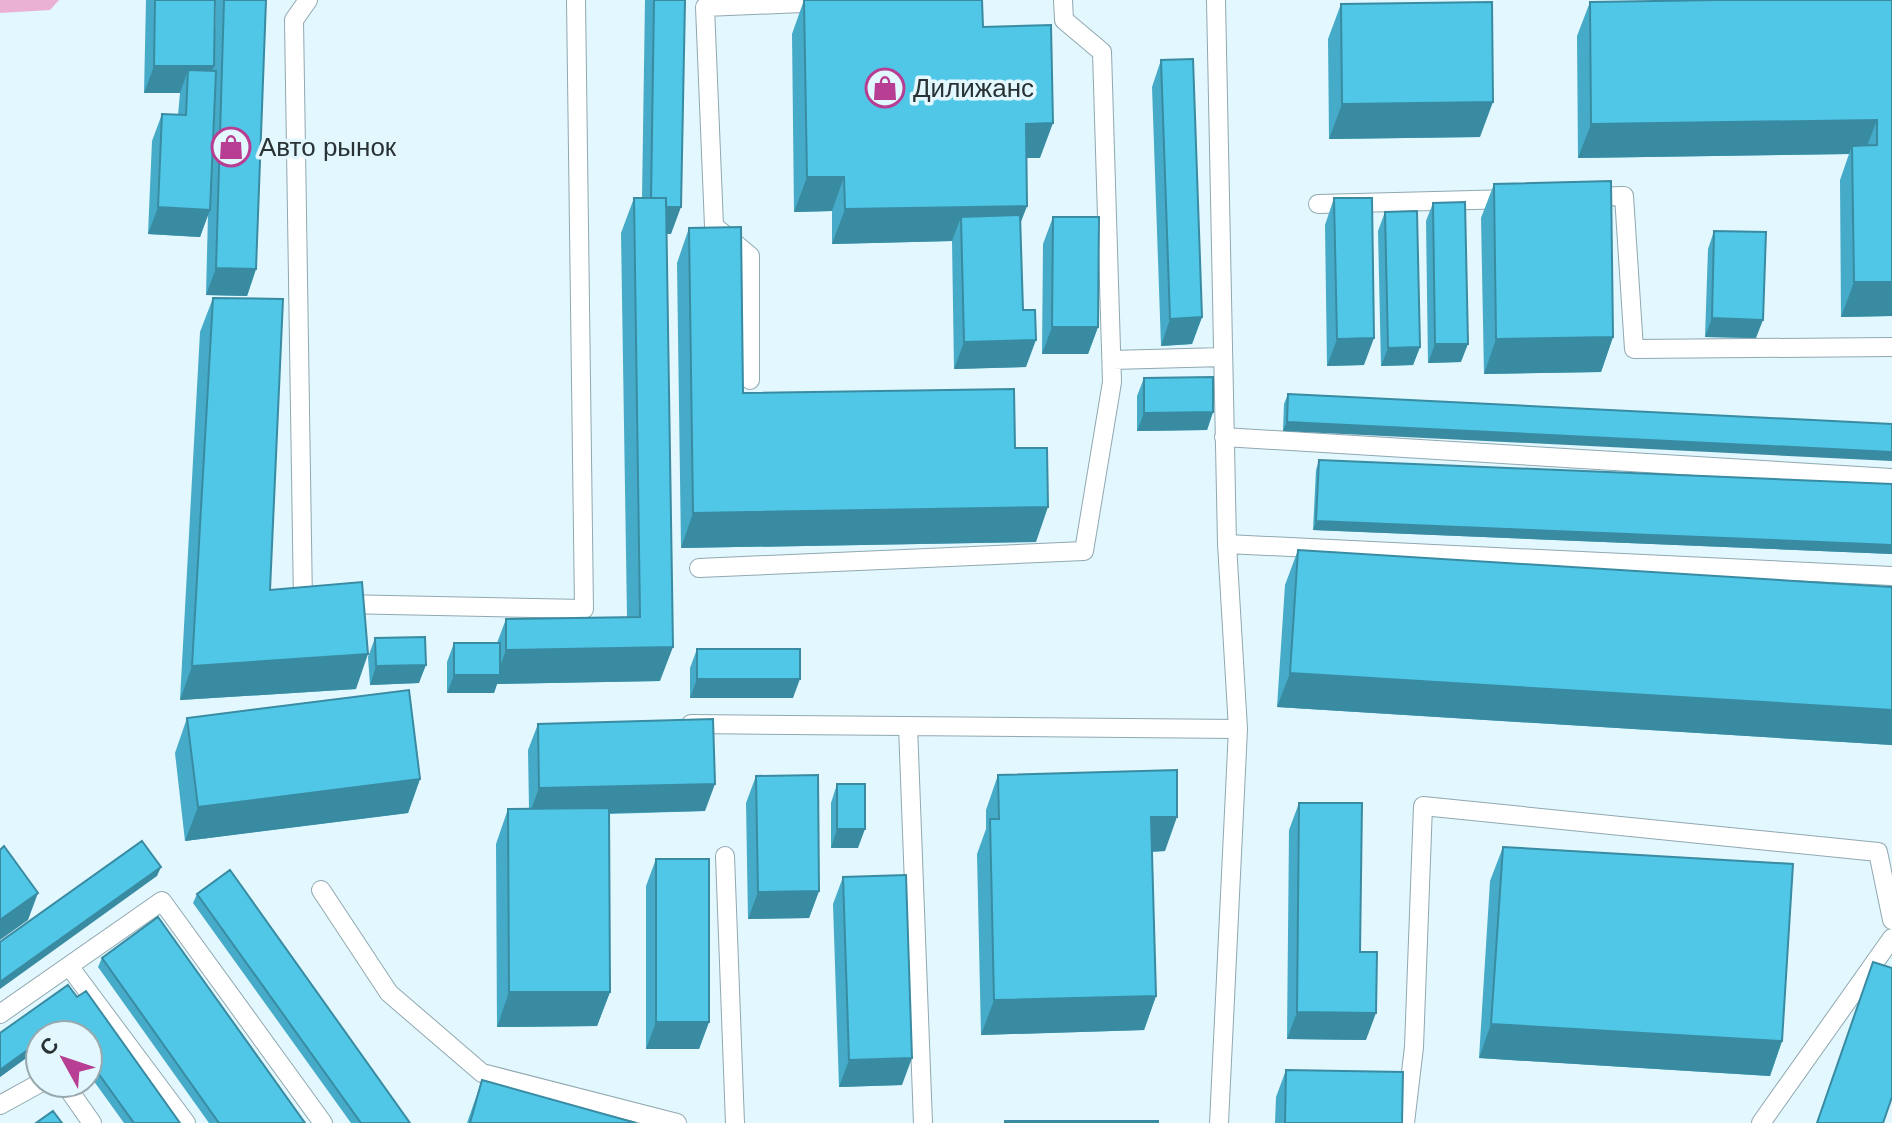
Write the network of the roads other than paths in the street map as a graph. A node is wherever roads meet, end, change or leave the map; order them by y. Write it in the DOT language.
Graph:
graph roads {
  1 [pos="308,0"];
  2 [pos="576,0"];
  3 [pos="874,0"];
  4 [pos="1063,0"];
  5 [pos="1216,0"];
  6 [pos="1563,197"];
  7 [pos="1532,198"];
  8 [pos="1318,204"];
  9 [pos="1892,347"];
  10 [pos="1223,357"];
  11 [pos="1112,360"];
  12 [pos="750,380"];
  13 [pos="1224,437"];
  14 [pos="1892,478"];
  15 [pos="1227,544"];
  16 [pos="699,568"];
  17 [pos="1892,576"];
  18 [pos="689,724"];
  19 [pos="908,726"];
  20 [pos="1238,729"];
  21 [pos="725,856"];
  22 [pos="321,890"];
  23 [pos="1892,920"];
  24 [pos="1892,938"];
  25 [pos="69,966"];
  26 [pos="0,1014"];
  27 [pos="24,1092"];
  28 [pos="75,1099"];
  29 [pos="0,1105"];
  30 [pos="92,1123"];
  31 [pos="186,1123"];
  32 [pos="323,1123"];
  33 [pos="677,1123"];
  34 [pos="735,1123"];
  35 [pos="923,1123"];
  36 [pos="1219,1123"];
  37 [pos="1405,1123"];
  38 [pos="1761,1123"];
  1 -- 2 [label="lane"];
  3 -- 12 [label="lane"];
  4 -- 11 [label="lane"];
  5 -- 10 [label="lane"];
  6 -- 9 [label="lane"];
  7 -- 8 [label="lane"];
  10 -- 11 [label="lane"];
  10 -- 13 [label="lane"];
  11 -- 16 [label="lane"];
  13 -- 14 [label="lane"];
  13 -- 15 [label="lane"];
  15 -- 17 [label="lane"];
  15 -- 20 [label="lane"];
  18 -- 19 [label="lane"];
  19 -- 20 [label="lane"];
  19 -- 35 [label="lane"];
  20 -- 36 [label="lane"];
  21 -- 34 [label="lane"];
  22 -- 33 [label="lane"];
  23 -- 37 [label="lane"];
  24 -- 38 [label="lane"];
  25 -- 26 [label="lane"];
  25 -- 31 [label="lane"];
  25 -- 32 [label="lane"];
  27 -- 29 [label="lane"];
  28 -- 30 [label="lane"];
}
